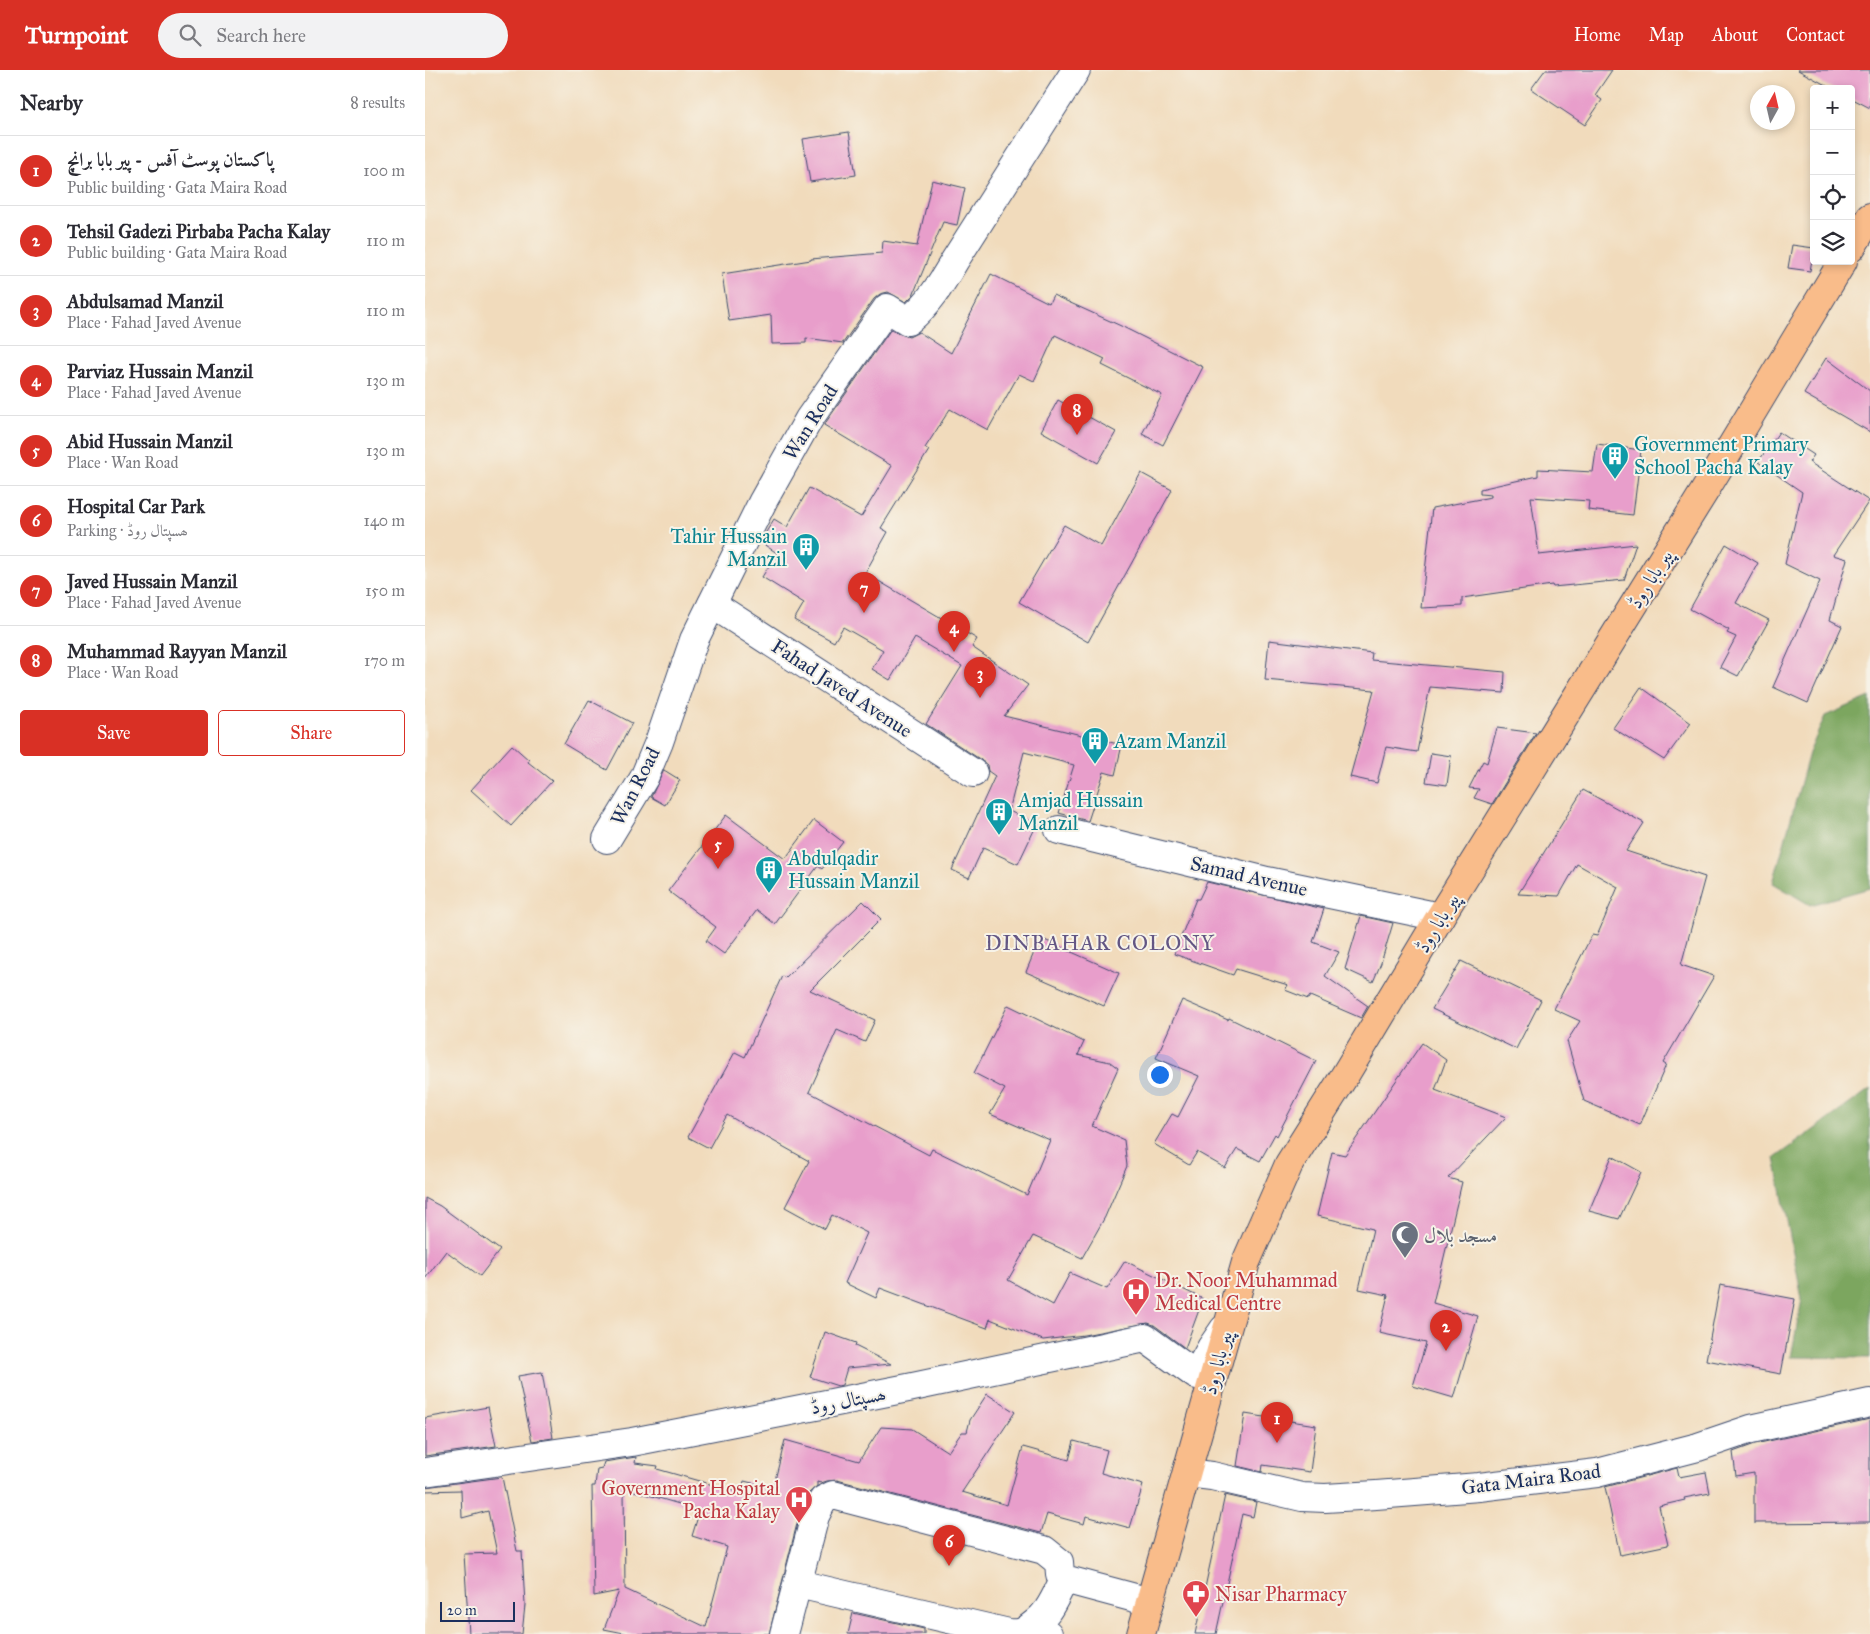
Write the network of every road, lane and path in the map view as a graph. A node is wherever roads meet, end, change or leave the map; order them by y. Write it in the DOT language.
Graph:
graph roads {
  1 [pos="1076,70"];
  2 [pos="1870,217"];
  3 [pos="1855,241"];
  4 [pos="1841,265"];
  5 [pos="712,604"];
  6 [pos="973,773"];
  7 [pos="1059,830"];
  8 [pos="607,839"];
  9 [pos="1440,917"];
  10 [pos="1229,1321"];
  11 [pos="1870,1403"];
  12 [pos="425,1472"];
  13 [pos="1187,1473"];
  14 [pos="1065,1579"];
  15 [pos="798,1584"];
  16 [pos="1150,1602"];
  17 [pos="784,1634"];
  18 [pos="1019,1634"];
  19 [pos="1048,1634"];
  20 [pos="1141,1634"];
  1 -- 5 [label="street, Wan Road"];
  2 -- 3 [label="main road"];
  4 -- 9 [label="main road, پیر بابا روڈ"];
  5 -- 6 [label="street, Fahad Javed Avenue"];
  5 -- 8 [label="street, Wan Road"];
  7 -- 9 [label="street, Samad Avenue"];
  9 -- 10 [label="main road, پیر بابا روڈ"];
  10 -- 12 [label="street, ھسپتال روڈ"];
  10 -- 13 [label="main road, پیر بابا روڈ"];
  11 -- 13 [label="street, Gata Maira Road"];
  13 -- 16 [label="main road, پیر بابا روڈ"];
  14 -- 15 [label="street"];
  14 -- 16 [label="street"];
  14 -- 18 [label="street"];
  15 -- 17 [label="street"];
  15 -- 18 [label="street"];
  16 -- 20 [label="main road, پیر بابا روڈ"];
  18 -- 19 [label="street"];
}
